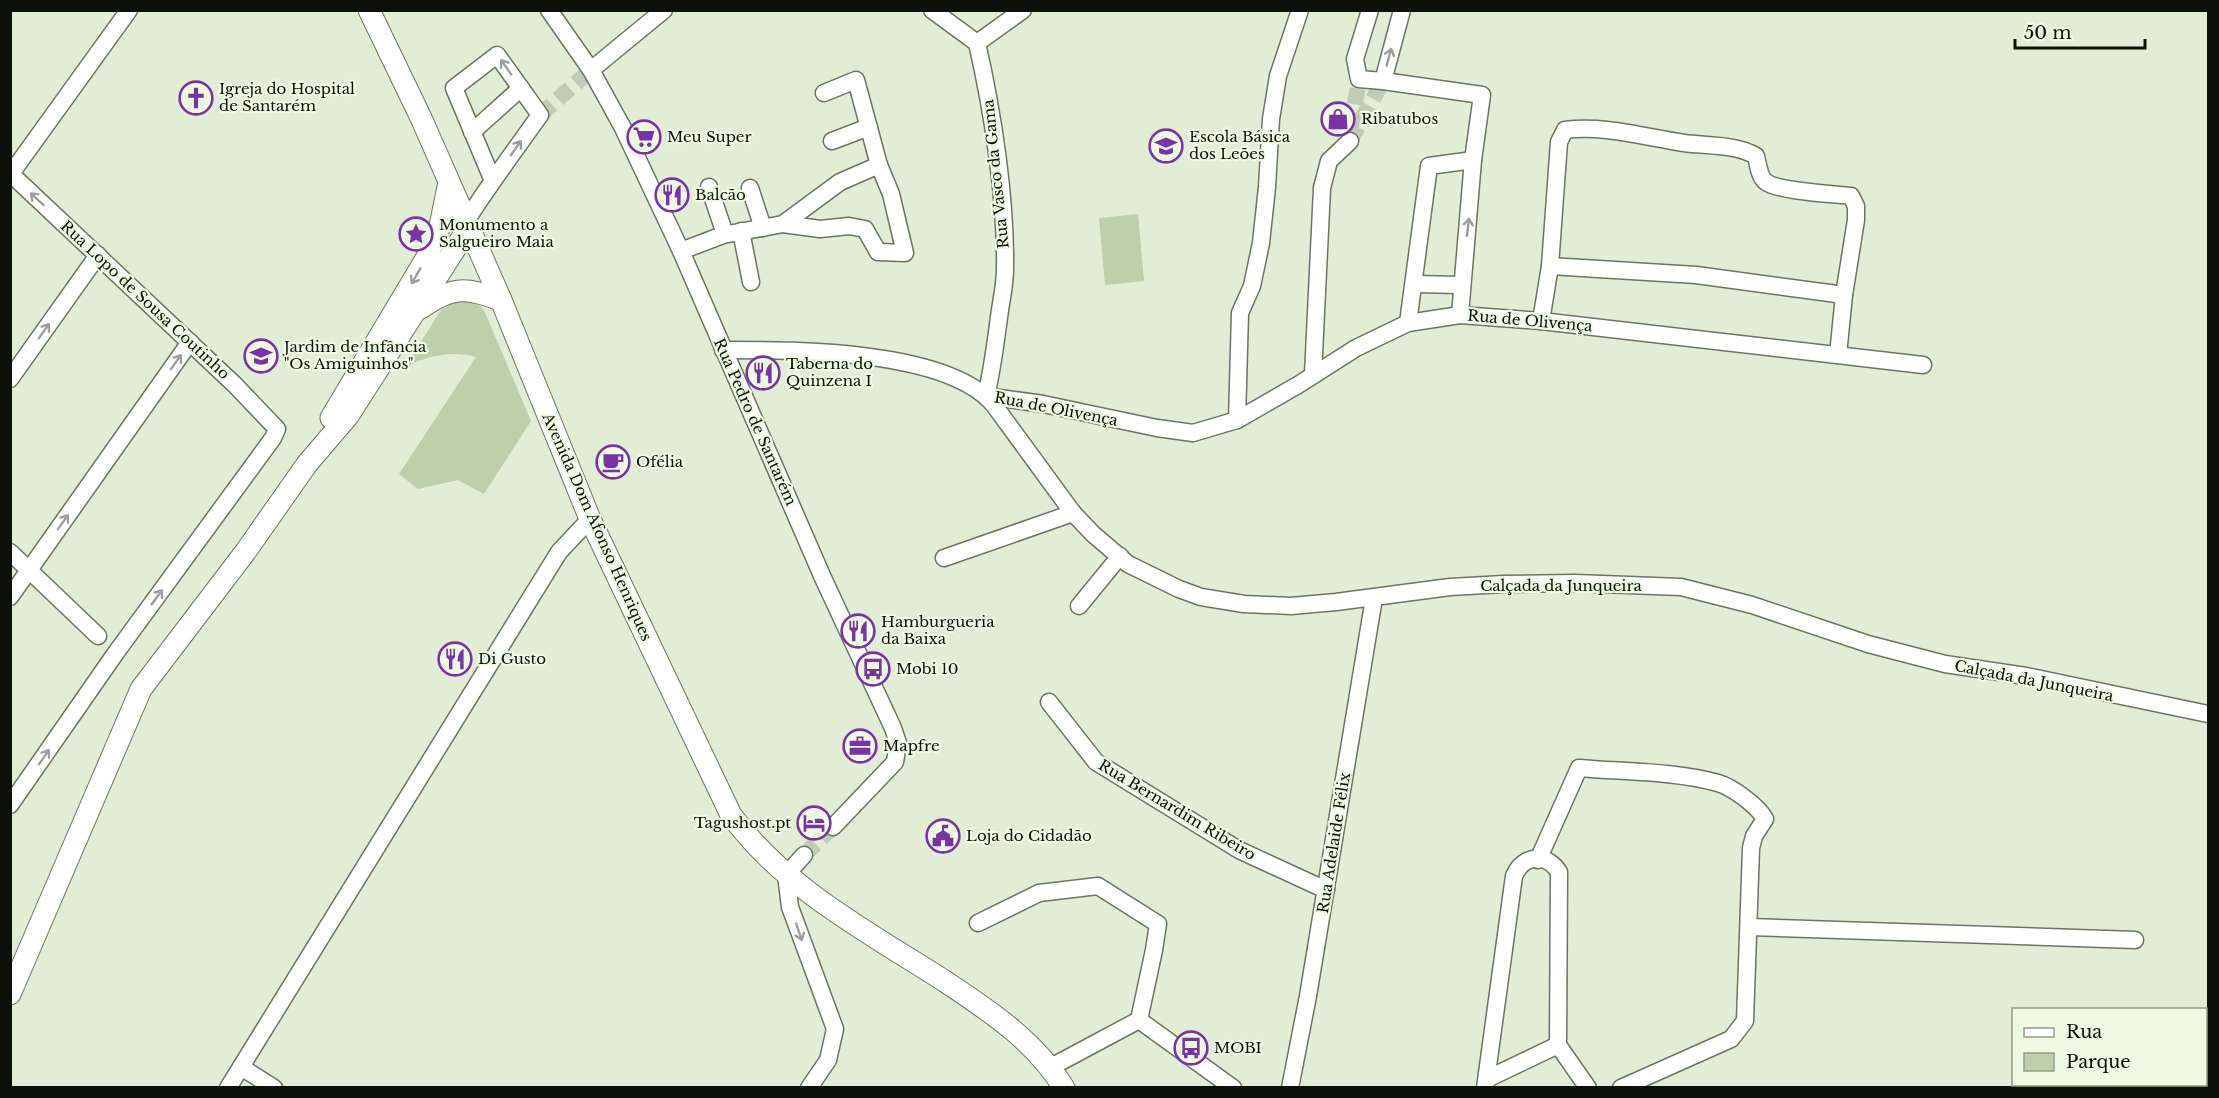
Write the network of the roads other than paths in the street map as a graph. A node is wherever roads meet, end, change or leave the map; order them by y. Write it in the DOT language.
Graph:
graph roads {
  1 [pos="129,10"];
  2 [pos="369,10"];
  3 [pos="549,10"];
  4 [pos="664,10"];
  5 [pos="932,10"];
  6 [pos="1023,10"];
  7 [pos="1300,10"];
  8 [pos="1370,10"];
  9 [pos="1402,10"];
  10 [pos="977,43"];
  11 [pos="591,70"];
  12 [pos="1383,81"];
  13 [pos="520,88"];
  14 [pos="824,93"];
  15 [pos="869,127"];
  16 [pos="472,132"];
  17 [pos="832,141"];
  18 [pos="1350,141"];
  19 [pos="1473,160"];
  20 [pos="879,165"];
  21 [pos="13,167"];
  22 [pos="493,181"];
  23 [pos="448,182"];
  24 [pos="710,187"];
  25 [pos="750,188"];
  26 [pos="467,224"];
  27 [pos="783,224"];
  28 [pos="763,228"];
  29 [pos="733,233"];
  30 [pos="681,251"];
  31 [pos="98,255"];
  32 [pos="1550,266"];
  33 [pos="751,282"];
  34 [pos="1414,284"];
  35 [pos="1461,285"];
  36 [pos="1844,295"];
  37 [pos="501,300"];
  38 [pos="416,312"];
  39 [pos="1460,315"];
  40 [pos="1541,321"];
  41 [pos="1408,323"];
  42 [pos="190,342"];
  43 [pos="723,350"];
  44 [pos="1838,355"];
  45 [pos="1923,365"];
  46 [pos="1313,375"];
  47 [pos="10,379"];
  48 [pos="986,396"];
  49 [pos="1237,420"];
  50 [pos="307,464"];
  51 [pos="1073,513"];
  52 [pos="590,519"];
  53 [pos="10,552"];
  54 [pos="1120,556"];
  55 [pos="944,558"];
  56 [pos="30,569"];
  57 [pos="10,597"];
  58 [pos="1374,598"];
  59 [pos="1079,606"];
  60 [pos="98,636"];
  61 [pos="1049,702"];
  62 [pos="2208,714"];
  63 [pos="10,805"];
  64 [pos="832,827"];
  65 [pos="804,855"];
  66 [pos="1538,860"];
  67 [pos="786,875"];
  68 [pos="1326,890"];
  69 [pos="978,923"];
  70 [pos="1749,927"];
  71 [pos="2135,940"];
  72 [pos="10,994"];
  73 [pos="1139,1020"];
  74 [pos="1558,1045"];
  75 [pos="241,1067"];
  76 [pos="1051,1067"];
  77 [pos="1486,1083"];
  78 [pos="228,1088"];
  79 [pos="274,1088"];
  80 [pos="809,1088"];
  81 [pos="1064,1088"];
  82 [pos="1233,1088"];
  83 [pos="1290,1088"];
  84 [pos="1588,1088"];
  85 [pos="1621,1088"];
  1 -- 21 [label="street"];
  2 -- 23 [label="main road, Avenida Dom Afonso Henriques"];
  3 -- 11 [label="street, Rua Pedro de Santarém"];
  4 -- 11 [label="street"];
  5 -- 10 [label="street"];
  6 -- 10 [label="street"];
  7 -- 49 [label="street"];
  8 -- 12 [label="street"];
  12 -- 9 [label="street, one-way"];
  10 -- 48 [label="street, Rua Vasco da Gama"];
  11 -- 30 [label="street, Rua Pedro de Santarém"];
  12 -- 19 [label="street"];
  13 -- 16 [label="street"];
  13 -- 16 [label="street, one-way"];
  22 -- 13 [label="street, one-way"];
  14 -- 15 [label="street"];
  15 -- 17 [label="street"];
  15 -- 20 [label="street"];
  16 -- 22 [label="street"];
  18 -- 46 [label="street"];
  19 -- 34 [label="street"];
  35 -- 19 [label="street, one-way"];
  20 -- 27 [label="street"];
  20 -- 27 [label="street"];
  31 -- 21 [label="street, Rua Lopo de Sousa Coutinho, one-way"];
  22 -- 26 [label="street"];
  23 -- 26 [label="main road, Avenida Dom Afonso Henriques"];
  23 -- 50 [label="main road, one-way"];
  24 -- 29 [label="street"];
  25 -- 28 [label="street"];
  26 -- 37 [label="main road, Avenida Dom Afonso Henriques"];
  26 -- 38 [label="main road"];
  27 -- 28 [label="street"];
  28 -- 29 [label="street"];
  29 -- 30 [label="street"];
  29 -- 33 [label="street"];
  30 -- 43 [label="street, Rua Pedro de Santarém"];
  31 -- 42 [label="street, Rua Lopo de Sousa Coutinho"];
  47 -- 31 [label="street, one-way"];
  32 -- 36 [label="street"];
  32 -- 36 [label="street"];
  32 -- 40 [label="street"];
  34 -- 35 [label="street"];
  34 -- 41 [label="street"];
  35 -- 39 [label="street"];
  36 -- 44 [label="street"];
  37 -- 38 [label="main road"];
  37 -- 52 [label="main road, Avenida Dom Afonso Henriques"];
  38 -- 50 [label="main road"];
  39 -- 40 [label="street, Rua de Olivença"];
  39 -- 41 [label="street, Rua de Olivença"];
  40 -- 44 [label="street, Rua de Olivença"];
  41 -- 46 [label="street, Rua de Olivença"];
  56 -- 42 [label="street, one-way"];
  63 -- 42 [label="street, Rua Lopo de Sousa Coutinho, one-way"];
  43 -- 48 [label="street"];
  43 -- 64 [label="street, Rua Pedro de Santarém"];
  44 -- 45 [label="street, Rua de Olivença"];
  46 -- 49 [label="street, Rua de Olivença"];
  48 -- 49 [label="street, Rua de Olivença"];
  48 -- 51 [label="street, Calçada da Junqueira"];
  50 -- 72 [label="main road"];
  51 -- 54 [label="street, Calçada da Junqueira"];
  51 -- 55 [label="street"];
  52 -- 67 [label="main road, Avenida Dom Afonso Henriques"];
  52 -- 75 [label="street"];
  53 -- 56 [label="street"];
  54 -- 58 [label="street, Calçada da Junqueira"];
  54 -- 59 [label="street"];
  56 -- 57 [label="street"];
  56 -- 60 [label="street"];
  58 -- 62 [label="street, Calçada da Junqueira"];
  58 -- 68 [label="street, Rua Adelaide Félix"];
  61 -- 68 [label="street, Rua Bernardim Ribeiro"];
  65 -- 67 [label="street"];
  66 -- 70 [label="street"];
  66 -- 74 [label="street"];
  66 -- 77 [label="street"];
  67 -- 76 [label="main road, Avenida Dom Afonso Henriques"];
  67 -- 80 [label="street, one-way"];
  68 -- 83 [label="street, Rua Adelaide Félix"];
  69 -- 73 [label="street"];
  70 -- 71 [label="street"];
  70 -- 85 [label="street"];
  73 -- 76 [label="street"];
  73 -- 82 [label="street"];
  74 -- 77 [label="street"];
  74 -- 84 [label="street"];
  75 -- 78 [label="street"];
  75 -- 79 [label="street"];
  76 -- 81 [label="main road, Avenida Dom Afonso Henriques"];
}
